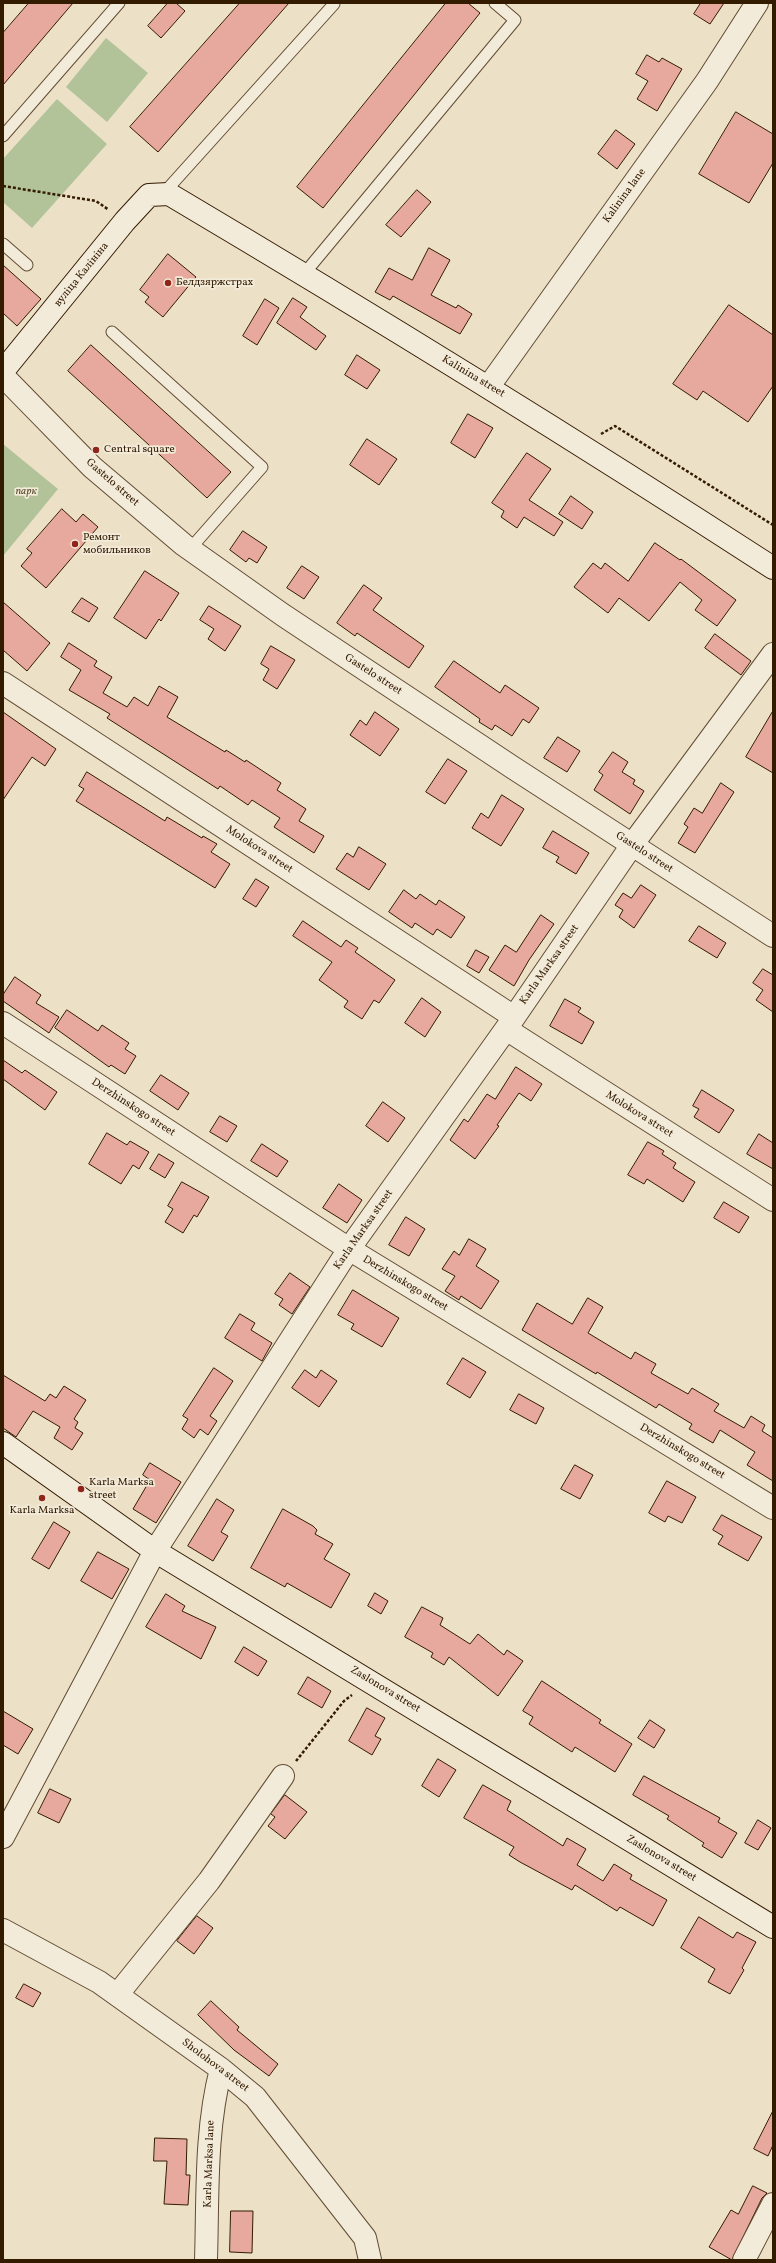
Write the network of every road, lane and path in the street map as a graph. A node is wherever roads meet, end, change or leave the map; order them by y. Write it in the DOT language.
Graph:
graph roads {
  1 [pos="119,3"];
  2 [pos="495,3"];
  3 [pos="757,3"];
  4 [pos="334,4"];
  5 [pos="3,136"];
  6 [pos="3,186"];
  7 [pos="163,194"];
  8 [pos="125,221"];
  9 [pos="3,244"];
  10 [pos="28,265"];
  11 [pos="304,274"];
  12 [pos="112,332"];
  13 [pos="3,371"];
  14 [pos="3,376"];
  15 [pos="488,386"];
  16 [pos="599,435"];
  17 [pos="773,525"];
  18 [pos="190,550"];
  19 [pos="773,567"];
  20 [pos="773,654"];
  21 [pos="3,683"];
  22 [pos="632,845"];
  23 [pos="773,936"];
  24 [pos="3,1023"];
  25 [pos="510,1023"];
  26 [pos="773,1200"];
  27 [pos="349,1249"];
  28 [pos="3,1443"];
  29 [pos="773,1508"];
  30 [pos="155,1551"];
  31 [pos="370,1682"];
  32 [pos="283,1776"];
  33 [pos="3,1837"];
  34 [pos="773,1927"];
  35 [pos="3,1930"];
  36 [pos="117,1994"];
  37 [pos="221,2069"];
  38 [pos="773,2204"];
  39 [pos="206,2260"];
  40 [pos="370,2260"];
  41 [pos="744,2260"];
  1 -- 5 [label="lane"];
  2 -- 11 [label="lane"];
  3 -- 15 [label="street, Kalinina lane"];
  4 -- 7 [label="lane"];
  6 -- 8 [label="path"];
  7 -- 8 [label="street, вуліца Калініна"];
  7 -- 11 [label="street, Kalinina street"];
  8 -- 13 [label="street, вуліца Калініна"];
  9 -- 10 [label="lane"];
  11 -- 15 [label="street, Kalinina street"];
  12 -- 18 [label="lane"];
  14 -- 18 [label="street, Gastelo street"];
  15 -- 19 [label="street, Kalinina street"];
  16 -- 17 [label="path"];
  18 -- 22 [label="street, Gastelo street"];
  20 -- 22 [label="street, Karla Marksa street"];
  21 -- 25 [label="street, Molokova street"];
  22 -- 23 [label="street, Gastelo street"];
  22 -- 25 [label="street, Karla Marksa street"];
  24 -- 27 [label="street, Derzhinskogo street"];
  25 -- 26 [label="street, Molokova street"];
  25 -- 27 [label="street, Karla Marksa street"];
  27 -- 29 [label="street, Derzhinskogo street"];
  27 -- 30 [label="street, Karla Marksa street"];
  28 -- 30 [label="street, Zaslonova street"];
  30 -- 31 [label="street, Zaslonova street"];
  30 -- 33 [label="street, Karla Marksa street"];
  31 -- 32 [label="path"];
  31 -- 34 [label="street, Zaslonova street"];
  32 -- 36 [label="street"];
  35 -- 36 [label="street, Sholohova street"];
  36 -- 37 [label="street, Sholohova street"];
  37 -- 39 [label="street, Karla Marksa lane"];
  37 -- 40 [label="street, Sholohova street"];
  38 -- 41 [label="street"];
}
